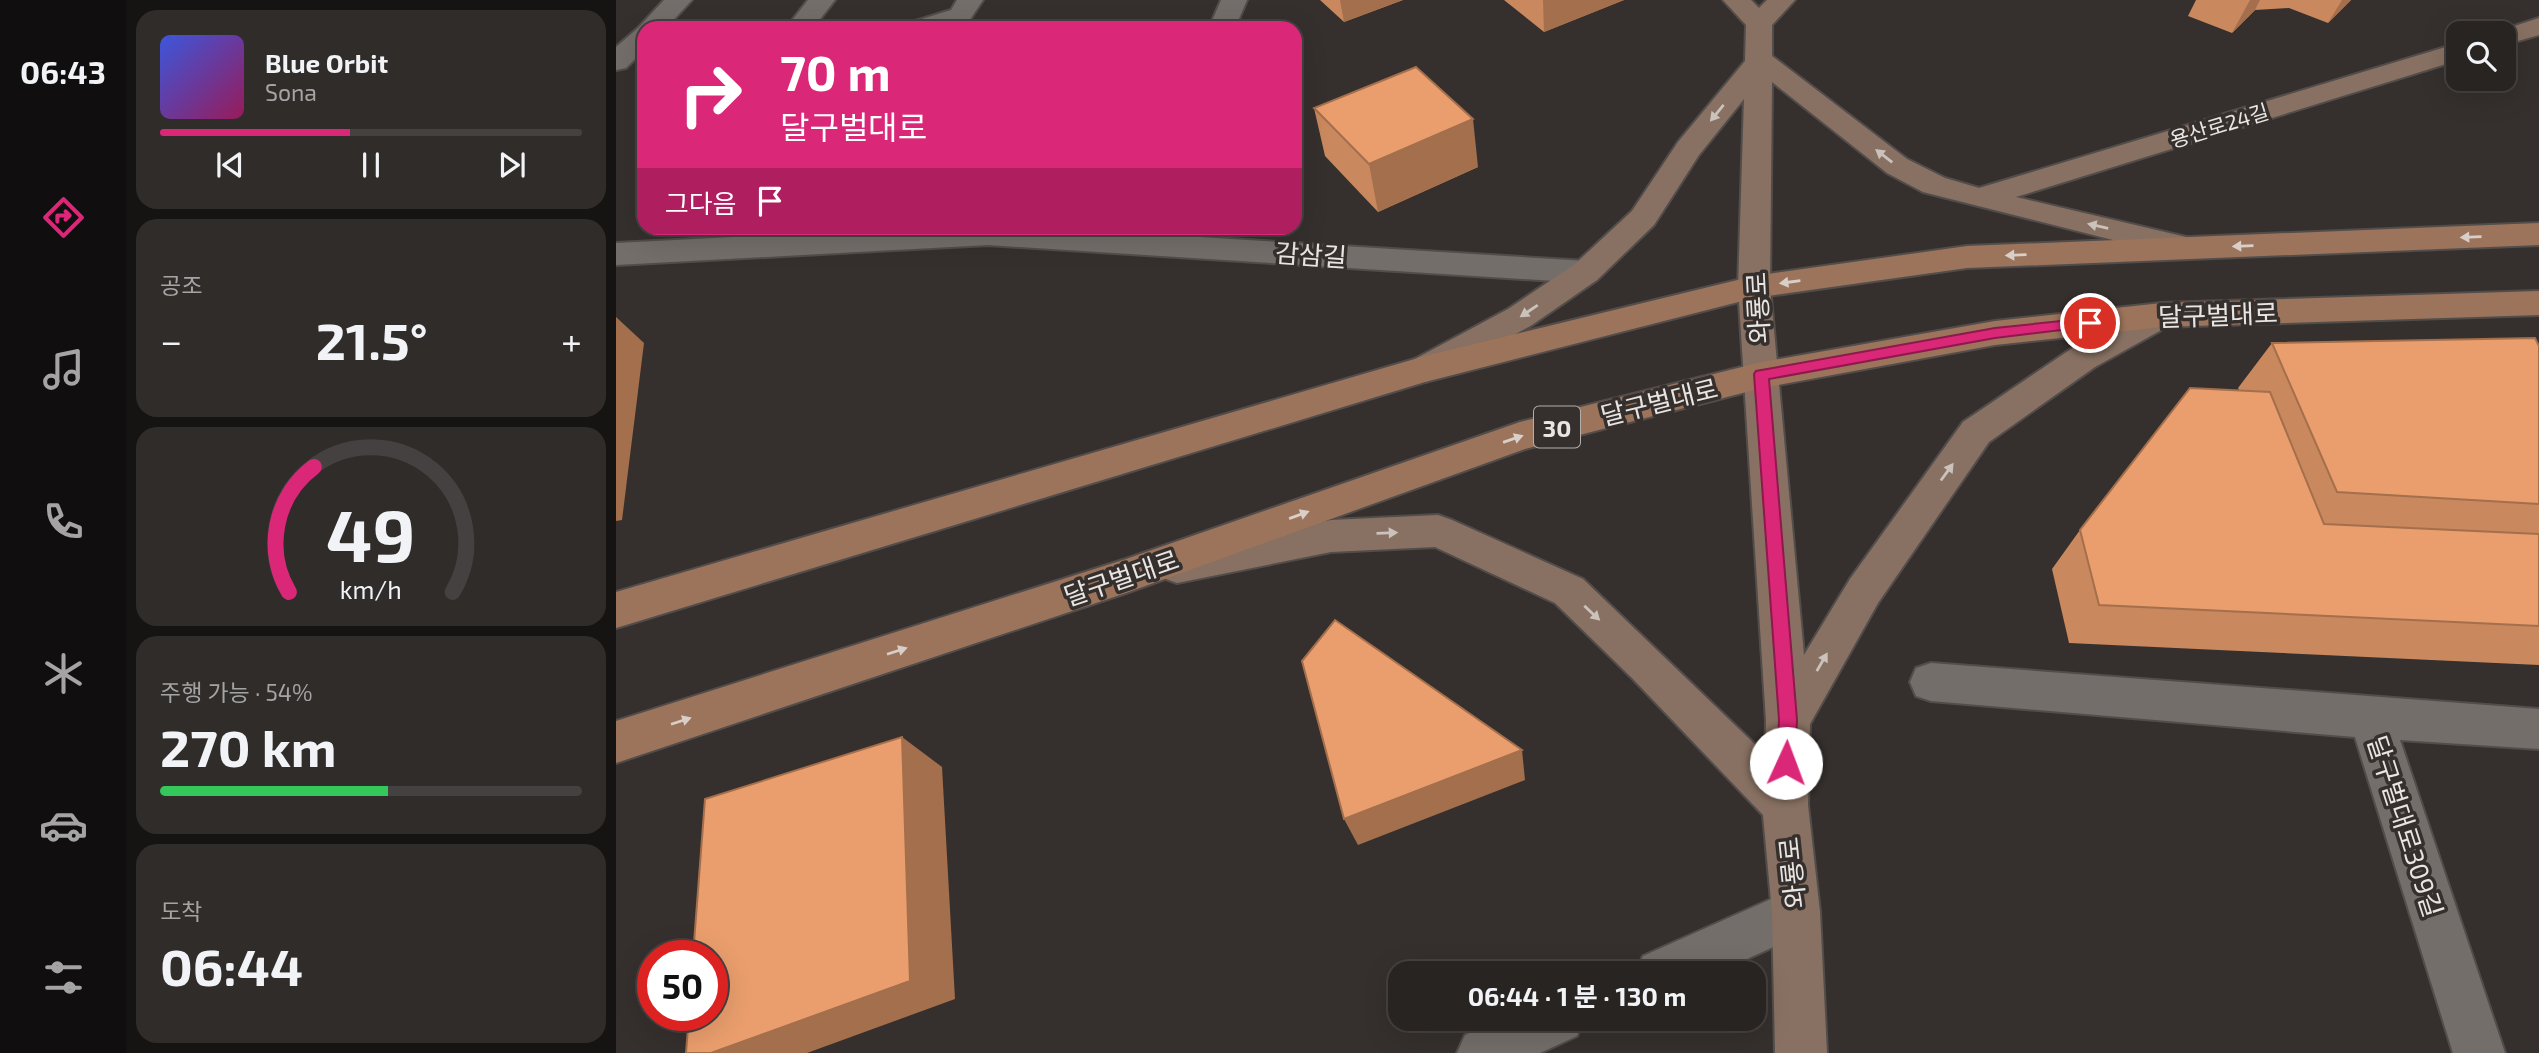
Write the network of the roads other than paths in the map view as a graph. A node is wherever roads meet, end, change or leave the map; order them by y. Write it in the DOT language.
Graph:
graph roads {
  1 [pos="679,0"];
  2 [pos="822,0"];
  3 [pos="970,0"];
  4 [pos="1234,0"];
  5 [pos="1736,0"];
  6 [pos="1782,0"];
  7 [pos="658,21"];
  8 [pos="805,21"];
  9 [pos="942,21"];
  10 [pos="1225,21"];
  11 [pos="1759,23"];
  12 [pos="2539,26"];
  13 [pos="616,30"];
  14 [pos="637,32"];
  15 [pos="2516,33"];
  16 [pos="637,40"];
  17 [pos="2446,55"];
  18 [pos="1760,60"];
  19 [pos="616,62"];
  20 [pos="1979,198"];
  21 [pos="2539,234"];
  22 [pos="969,235"];
  23 [pos="1132,235"];
  24 [pos="2188,248"];
  25 [pos="616,254"];
  26 [pos="1586,272"];
  27 [pos="1754,287"];
  28 [pos="2539,303"];
  29 [pos="2162,315"];
  30 [pos="1426,369"];
  31 [pos="1762,374"];
  32 [pos="1126,576"];
  33 [pos="616,610"];
  34 [pos="1930,682"];
  35 [pos="2371,718"];
  36 [pos="1788,720"];
  37 [pos="2539,729"];
  38 [pos="616,742"];
  39 [pos="1784,805"];
  40 [pos="1796,912"];
  41 [pos="1687,961"];
  42 [pos="1531,1031"];
  43 [pos="1483,1053"];
  44 [pos="1801,1053"];
  45 [pos="2479,1053"];
  1 -- 7 [label="street"];
  2 -- 8 [label="street"];
  3 -- 9 [label="street"];
  4 -- 10 [label="street"];
  5 -- 11 [label="main road"];
  6 -- 11 [label="main road"];
  11 -- 18 [label="main road, 와룡로"];
  12 -- 15 [label="main road"];
  13 -- 14 [label="street"];
  16 -- 19 [label="street"];
  17 -- 20 [label="main road, 용산로24길"];
  20 -- 18 [label="main road, one-way"];
  18 -- 26 [label="main road, one-way"];
  18 -- 27 [label="main road, 와룡로"];
  24 -- 20 [label="main road, one-way"];
  21 -- 24 [label="main road, one-way"];
  22 -- 25 [label="street, 감삼길"];
  23 -- 26 [label="street, 감삼길"];
  24 -- 27 [label="main road, one-way"];
  26 -- 30 [label="main road, one-way"];
  27 -- 30 [label="main road"];
  27 -- 31 [label="main road, 와룡로"];
  28 -- 29 [label="main road, 달구벌대로 / 30"];
  29 -- 31 [label="main road, 달구벌대로 / 30"];
  36 -- 29 [label="main road, one-way"];
  30 -- 33 [label="main road"];
  32 -- 31 [label="main road, 달구벌대로 / 30, one-way"];
  31 -- 36 [label="main road, 와룡로"];
  38 -- 32 [label="main road, 달구벌대로 / 30, one-way"];
  32 -- 39 [label="main road, one-way"];
  34 -- 35 [label="street"];
  35 -- 37 [label="street, 달구벌대로309길"];
  35 -- 45 [label="street, 달구벌대로309길"];
  36 -- 39 [label="main road, 와룡로"];
  39 -- 40 [label="main road, 와룡로"];
  40 -- 41 [label="street"];
  40 -- 44 [label="main road, 와룡로"];
  42 -- 43 [label="street"];
}
